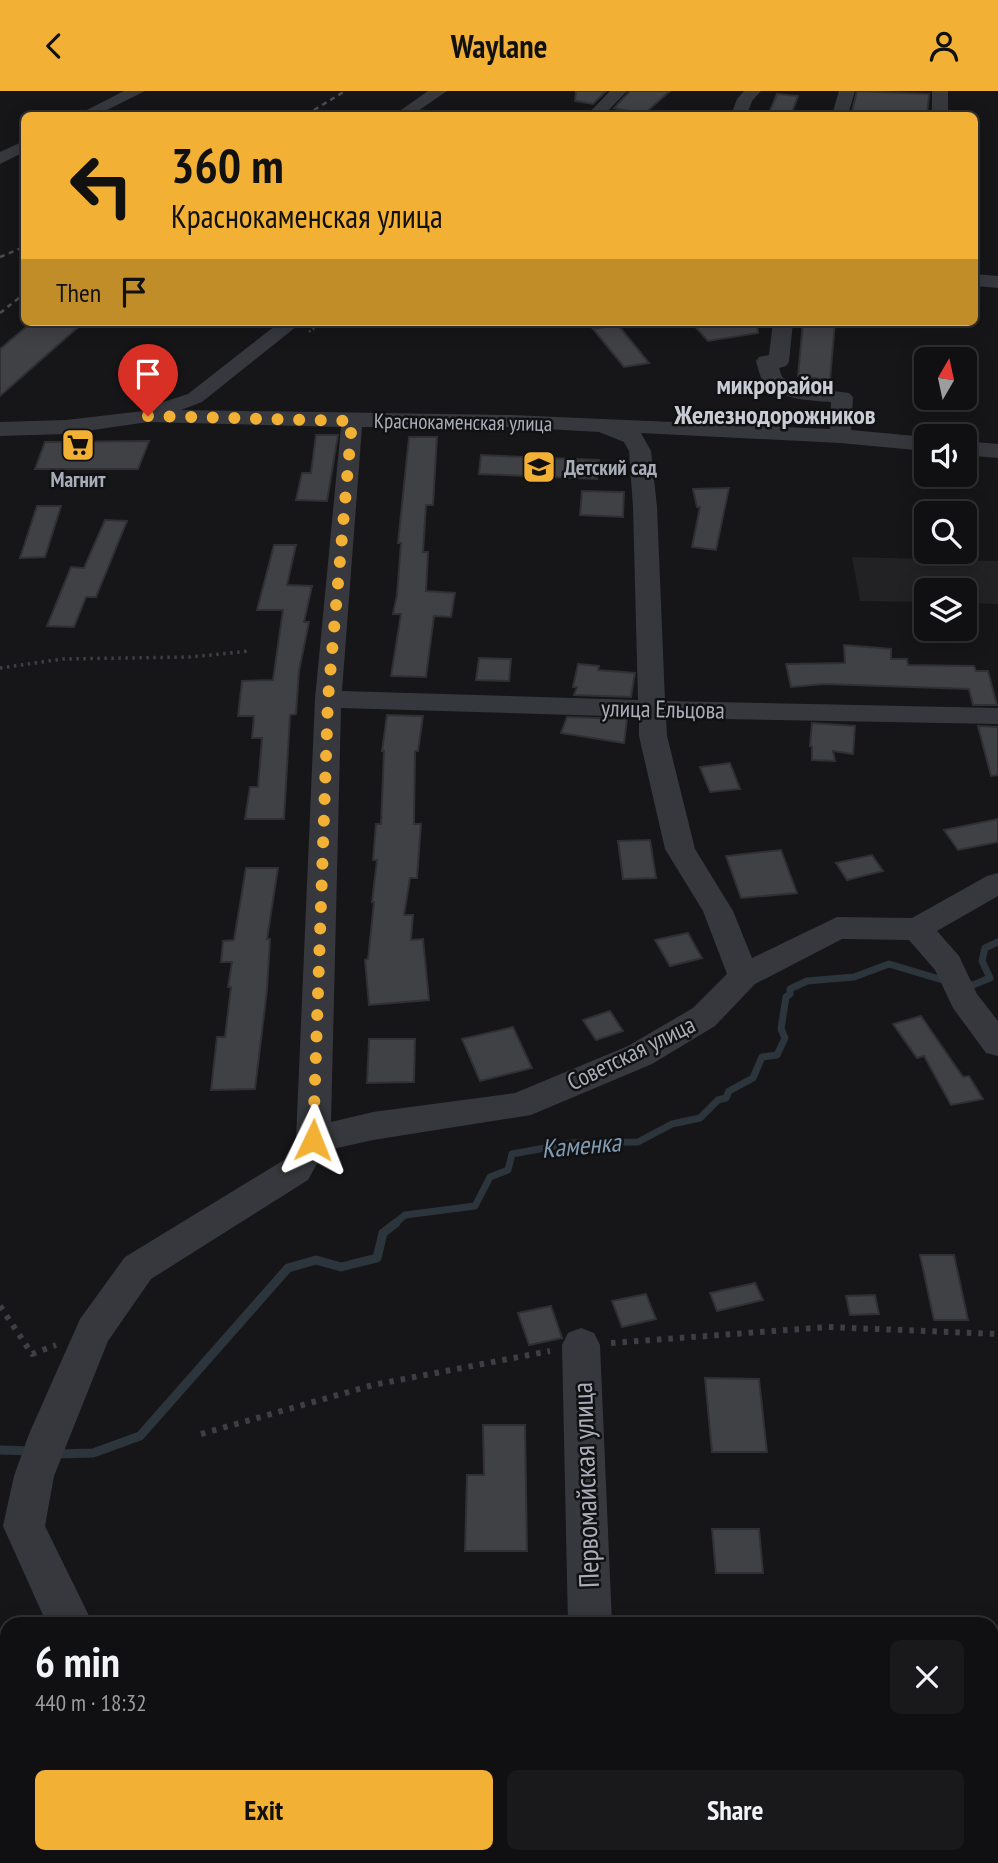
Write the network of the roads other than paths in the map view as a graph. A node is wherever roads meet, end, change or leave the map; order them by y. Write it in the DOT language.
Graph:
graph roads {
  1 [pos="137,91"];
  2 [pos="439,91"];
  3 [pos="619,91"];
  4 [pos="753,91"];
  5 [pos="847,91"];
  6 [pos="940,91"];
  7 [pos="92,112"];
  8 [pos="407,112"];
  9 [pos="598,112"];
  10 [pos="740,112"];
  11 [pos="841,112"];
  12 [pos="940,112"];
  13 [pos="21,148"];
  14 [pos="0,159"];
  15 [pos="978,280"];
  16 [pos="998,282"];
  17 [pos="287,326"];
  18 [pos="783,326"];
  19 [pos="148,416"];
  20 [pos="352,421"];
  21 [pos="606,426"];
  22 [pos="0,429"];
  23 [pos="841,436"];
  24 [pos="914,443"];
  25 [pos="977,449"];
  26 [pos="998,451"];
  27 [pos="328,699"];
  28 [pos="652,709"];
  29 [pos="998,716"];
  30 [pos="998,883"];
  31 [pos="917,929"];
  32 [pos="744,976"];
  33 [pos="998,1044"];
  34 [pos="313,1140"];
  35 [pos="581,1345"];
  36 [pos="12,1521"];
  37 [pos="67,1617"];
  38 [pos="590,1617"];
  1 -- 7 [label="street"];
  2 -- 8 [label="street"];
  3 -- 9 [label="street"];
  4 -- 10 [label="street"];
  5 -- 11 [label="street"];
  6 -- 12 [label="street"];
  13 -- 14 [label="street"];
  15 -- 16 [label="street"];
  17 -- 19 [label="street"];
  18 -- 23 [label="street"];
  19 -- 20 [label="street, Краснокаменская улица"];
  19 -- 22 [label="street, Краснокаменская улица"];
  20 -- 21 [label="street, Краснокаменская улица"];
  20 -- 27 [label="street"];
  21 -- 23 [label="street, Краснокаменская улица"];
  21 -- 28 [label="street"];
  23 -- 24 [label="street, Краснокаменская улица"];
  25 -- 26 [label="street"];
  27 -- 28 [label="street, улица Ельцова"];
  27 -- 34 [label="street"];
  28 -- 29 [label="street, улица Ельцова"];
  28 -- 32 [label="street"];
  30 -- 31 [label="street"];
  31 -- 32 [label="street, Советская улица"];
  31 -- 33 [label="street"];
  32 -- 34 [label="street, Советская улица"];
  34 -- 36 [label="street"];
  35 -- 38 [label="street, Первомайская улица"];
  36 -- 37 [label="street"];
}
